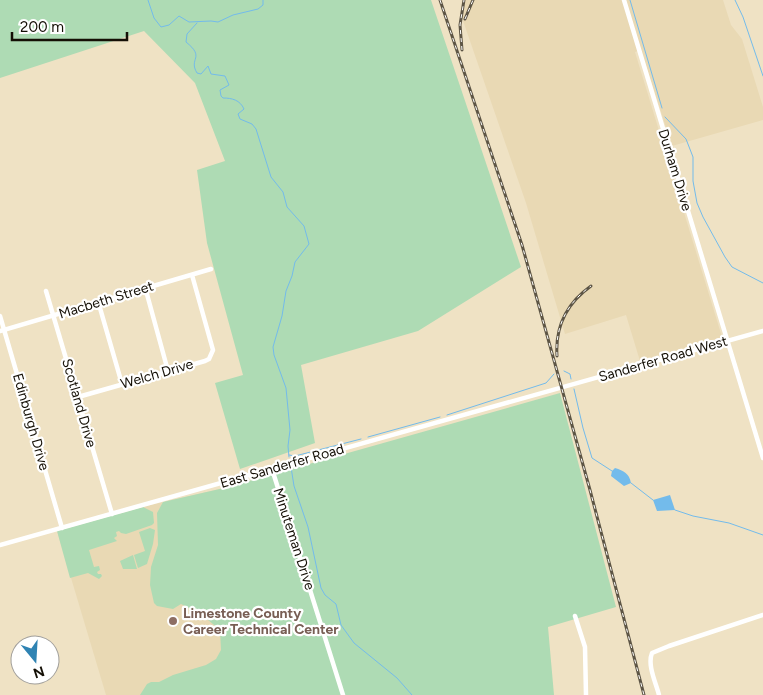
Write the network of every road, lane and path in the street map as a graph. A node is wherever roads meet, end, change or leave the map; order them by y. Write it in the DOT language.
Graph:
graph roads {
  1 [pos="624,0"];
  2 [pos="212,269"];
  3 [pos="192,275"];
  4 [pos="145,288"];
  5 [pos="46,291"];
  6 [pos="98,301"];
  7 [pos="0,316"];
  8 [pos="53,316"];
  9 [pos="2,330"];
  10 [pos="763,330"];
  11 [pos="727,340"];
  12 [pos="168,371"];
  13 [pos="122,384"];
  14 [pos="564,387"];
  15 [pos="78,397"];
  16 [pos="763,458"];
  17 [pos="272,469"];
  18 [pos="112,514"];
  19 [pos="62,528"];
  20 [pos="0,545"];
  21 [pos="763,615"];
  22 [pos="575,616"];
  23 [pos="343,695"];
  24 [pos="586,695"];
  25 [pos="660,695"];
  1 -- 11 [label="street, Durham Drive"];
  2 -- 3 [label="street, Macbeth Street"];
  3 -- 4 [label="street, Macbeth Street"];
  3 -- 12 [label="street, Welch Drive"];
  4 -- 6 [label="street, Macbeth Street"];
  4 -- 12 [label="street"];
  5 -- 8 [label="street, Scotland Drive"];
  6 -- 8 [label="street, Macbeth Street"];
  6 -- 13 [label="street"];
  7 -- 9 [label="street, Edinburgh Drive"];
  8 -- 9 [label="street, Macbeth Street"];
  8 -- 15 [label="street, Scotland Drive"];
  9 -- 19 [label="street, Edinburgh Drive"];
  10 -- 11 [label="street, Sanderfer Road West"];
  11 -- 14 [label="street, Sanderfer Road West"];
  11 -- 16 [label="street, Durham Drive"];
  12 -- 13 [label="street, Welch Drive"];
  13 -- 15 [label="street, Welch Drive"];
  14 -- 17 [label="street, East Sanderfer Road"];
  15 -- 18 [label="street, Scotland Drive"];
  17 -- 18 [label="street, East Sanderfer Road"];
  17 -- 23 [label="street, Minuteman Drive"];
  18 -- 19 [label="street, East Sanderfer Road"];
  19 -- 20 [label="street, East Sanderfer Road"];
  21 -- 25 [label="street"];
  22 -- 24 [label="street"];
}
